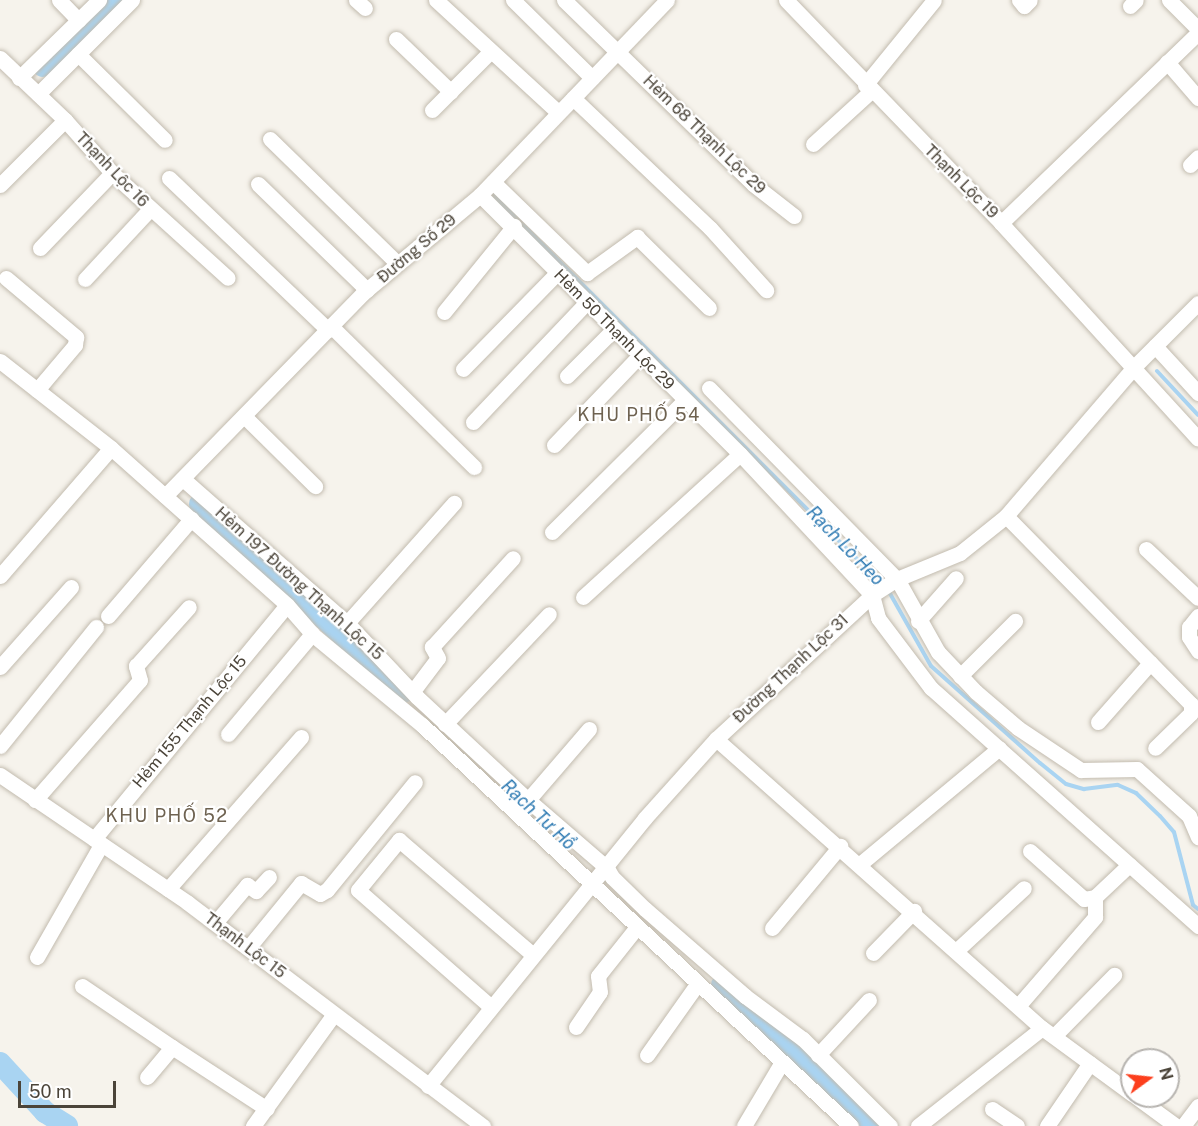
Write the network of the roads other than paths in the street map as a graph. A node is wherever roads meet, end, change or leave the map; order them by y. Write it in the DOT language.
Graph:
graph roads {
  1 [pos="59,0"];
  2 [pos="99,0"];
  3 [pos="132,0"];
  4 [pos="436,0"];
  5 [pos="513,0"];
  6 [pos="564,0"];
  7 [pos="667,0"];
  8 [pos="786,0"];
  9 [pos="934,0"];
  10 [pos="1019,0"];
  11 [pos="1030,0"];
  12 [pos="1169,0"];
  13 [pos="78,20"];
  14 [pos="1198,31"];
  15 [pos="396,39"];
  16 [pos="491,51"];
  17 [pos="617,51"];
  18 [pos="78,54"];
  19 [pos="0,58"];
  20 [pos="1167,62"];
  21 [pos="20,78"];
  22 [pos="591,78"];
  23 [pos="868,88"];
  24 [pos="451,92"];
  25 [pos="38,94"];
  26 [pos="573,98"];
  27 [pos="1198,98"];
  28 [pos="432,110"];
  29 [pos="558,112"];
  30 [pos="65,120"];
  31 [pos="165,140"];
  32 [pos="270,140"];
  33 [pos="813,144"];
  34 [pos="112,172"];
  35 [pos="169,177"];
  36 [pos="493,182"];
  37 [pos="258,184"];
  38 [pos="0,185"];
  39 [pos="480,195"];
  40 [pos="150,209"];
  41 [pos="794,216"];
  42 [pos="1001,223"];
  43 [pos="514,226"];
  44 [pos="40,248"];
  45 [pos="397,263"];
  46 [pos="557,273"];
  47 [pos="6,278"];
  48 [pos="228,278"];
  49 [pos="85,279"];
  50 [pos="367,290"];
  51 [pos="766,290"];
  52 [pos="587,302"];
  53 [pos="1198,303"];
  54 [pos="709,308"];
  55 [pos="444,312"];
  56 [pos="330,328"];
  57 [pos="614,329"];
  58 [pos="1155,346"];
  59 [pos="640,355"];
  60 [pos="0,361"];
  61 [pos="1136,366"];
  62 [pos="463,369"];
  63 [pos="567,376"];
  64 [pos="710,388"];
  65 [pos="37,390"];
  66 [pos="1198,393"];
  67 [pos="685,400"];
  68 [pos="244,416"];
  69 [pos="472,422"];
  70 [pos="1198,439"];
  71 [pos="554,444"];
  72 [pos="111,448"];
  73 [pos="741,454"];
  74 [pos="474,467"];
  75 [pos="183,478"];
  76 [pos="315,486"];
  77 [pos="165,496"];
  78 [pos="454,503"];
  79 [pos="1006,516"];
  80 [pos="190,519"];
  81 [pos="552,532"];
  82 [pos="1146,549"];
  83 [pos="513,558"];
  84 [pos="0,576"];
  85 [pos="956,578"];
  86 [pos="895,580"];
  87 [pos="72,587"];
  88 [pos="875,593"];
  89 [pos="583,597"];
  90 [pos="1198,598"];
  91 [pos="287,605"];
  92 [pos="189,607"];
  93 [pos="549,614"];
  94 [pos="1198,616"];
  95 [pos="918,621"];
  96 [pos="1015,621"];
  97 [pos="347,623"];
  98 [pos="312,634"];
  99 [pos="1198,651"];
  100 [pos="1150,663"];
  101 [pos="0,667"];
  102 [pos="960,676"];
  103 [pos="413,691"];
  104 [pos="1098,722"];
  105 [pos="445,724"];
  106 [pos="589,729"];
  107 [pos="228,734"];
  108 [pos="302,737"];
  109 [pos="717,739"];
  110 [pos="0,746"];
  111 [pos="999,748"];
  112 [pos="1155,748"];
  113 [pos="0,775"];
  114 [pos="414,782"];
  115 [pos="35,800"];
  116 [pos="528,800"];
  117 [pos="1198,837"];
  118 [pos="98,842"];
  119 [pos="840,846"];
  120 [pos="1030,851"];
  121 [pos="860,864"];
  122 [pos="1130,865"];
  123 [pos="269,877"];
  124 [pos="599,877"];
  125 [pos="1024,888"];
  126 [pos="168,889"];
  127 [pos="1095,897"];
  128 [pos="914,911"];
  129 [pos="215,923"];
  130 [pos="1198,926"];
  131 [pos="637,927"];
  132 [pos="772,928"];
  133 [pos="248,948"];
  134 [pos="957,950"];
  135 [pos="873,953"];
  136 [pos="532,954"];
  137 [pos="37,957"];
  138 [pos="1114,975"];
  139 [pos="698,983"];
  140 [pos="82,986"];
  141 [pos="869,1000"];
  142 [pos="1018,1006"];
  143 [pos="491,1007"];
  144 [pos="334,1014"];
  145 [pos="576,1027"];
  146 [pos="1048,1032"];
  147 [pos="172,1047"];
  148 [pos="647,1055"];
  149 [pos="818,1055"];
  150 [pos="782,1062"];
  151 [pos="1090,1063"];
  152 [pos="147,1077"];
  153 [pos="1120,1085"];
  154 [pos="428,1086"];
  155 [pos="1198,1106"];
  156 [pos="1151,1108"];
  157 [pos="267,1109"];
  158 [pos="992,1109"];
  159 [pos="253,1126"];
  160 [pos="483,1126"];
  161 [pos="744,1126"];
  162 [pos="851,1126"];
  163 [pos="890,1126"];
  164 [pos="918,1126"];
  165 [pos="1017,1126"];
  166 [pos="1047,1126"];
  167 [pos="1176,1126"];
  168 [pos="1183,1126"];
  1 -- 13 [label="street"];
  2 -- 13 [label="street"];
  3 -- 18 [label="street"];
  4 -- 16 [label="street"];
  5 -- 22 [label="street"];
  6 -- 17 [label="street, Hẻm 68 Thạnh Lộc 29"];
  7 -- 17 [label="street, Đường Số 29"];
  8 -- 23 [label="street, Thạnh Lộc 19"];
  9 -- 23 [label="street"];
  10 -- 11 [label="street"];
  12 -- 14 [label="street"];
  13 -- 21 [label="street"];
  14 -- 20 [label="street"];
  15 -- 24 [label="street"];
  16 -- 24 [label="street"];
  16 -- 29 [label="street"];
  17 -- 22 [label="street, Đường Số 29"];
  17 -- 41 [label="street, Hẻm 68 Thạnh Lộc 29"];
  18 -- 25 [label="street"];
  18 -- 31 [label="street"];
  19 -- 21 [label="street, Thạnh Lộc 16"];
  20 -- 27 [label="street"];
  20 -- 42 [label="street"];
  21 -- 25 [label="street, Thạnh Lộc 16"];
  22 -- 26 [label="street, Đường Số 29"];
  23 -- 33 [label="street"];
  23 -- 42 [label="street, Thạnh Lộc 19"];
  24 -- 28 [label="street"];
  25 -- 30 [label="street, Thạnh Lộc 16"];
  26 -- 29 [label="street, Đường Số 29"];
  26 -- 51 [label="street"];
  29 -- 36 [label="street, Đường Số 29"];
  30 -- 34 [label="street, Thạnh Lộc 16"];
  30 -- 38 [label="street"];
  32 -- 45 [label="street"];
  34 -- 40 [label="street, Thạnh Lộc 16"];
  34 -- 44 [label="street"];
  35 -- 56 [label="street"];
  36 -- 39 [label="street, Đường Số 29"];
  36 -- 54 [label="street"];
  37 -- 50 [label="street"];
  39 -- 43 [label="street, Hẻm 50 Thạnh Lộc 29"];
  39 -- 45 [label="street, Đường Số 29"];
  40 -- 48 [label="street, Thạnh Lộc 16"];
  40 -- 49 [label="street"];
  42 -- 61 [label="street, Thạnh Lộc 19"];
  43 -- 46 [label="street, Hẻm 50 Thạnh Lộc 29"];
  43 -- 55 [label="street"];
  45 -- 50 [label="street, Đường Số 29"];
  46 -- 52 [label="street, Hẻm 50 Thạnh Lộc 29"];
  46 -- 62 [label="street"];
  47 -- 65 [label="street"];
  50 -- 56 [label="street, Đường Số 29"];
  52 -- 57 [label="street, Hẻm 50 Thạnh Lộc 29"];
  52 -- 69 [label="street"];
  53 -- 58 [label="street, Đường Thạnh Lộc 31"];
  56 -- 68 [label="street, Đường Số 29"];
  56 -- 74 [label="street"];
  57 -- 59 [label="street, Hẻm 50 Thạnh Lộc 29"];
  57 -- 63 [label="street"];
  58 -- 61 [label="street, Đường Thạnh Lộc 31"];
  58 -- 66 [label="street"];
  59 -- 67 [label="street, Hẻm 50 Thạnh Lộc 29"];
  59 -- 71 [label="street"];
  60 -- 65 [label="street"];
  61 -- 70 [label="street, Thạnh Lộc 19"];
  61 -- 79 [label="street, Đường Thạnh Lộc 31"];
  64 -- 86 [label="street"];
  65 -- 72 [label="street"];
  67 -- 73 [label="street, Hẻm 50 Thạnh Lộc 29"];
  67 -- 81 [label="street"];
  68 -- 75 [label="street, Đường Số 29"];
  68 -- 76 [label="street"];
  72 -- 77 [label="street"];
  72 -- 84 [label="street"];
  73 -- 88 [label="street, Hẻm 50 Thạnh Lộc 29"];
  73 -- 89 [label="street"];
  75 -- 77 [label="street, Đường Số 29"];
  75 -- 97 [label="street, Hẻm 197 Đường Thạnh Lộc 15"];
  77 -- 80 [label="street"];
  78 -- 97 [label="street"];
  79 -- 86 [label="street, Đường Thạnh Lộc 31"];
  79 -- 100 [label="street"];
  80 -- 91 [label="street"];
  80 -- 110 [label="street"];
  82 -- 90 [label="street"];
  83 -- 103 [label="street"];
  85 -- 95 [label="street"];
  86 -- 88 [label="street, Đường Thạnh Lộc 31"];
  86 -- 95 [label="street"];
  87 -- 101 [label="street"];
  88 -- 109 [label="street, Đường Thạnh Lộc 31"];
  88 -- 111 [label="street"];
  91 -- 98 [label="street"];
  91 -- 118 [label="street, Hẻm 155 Thạnh Lộc 15"];
  92 -- 115 [label="street"];
  93 -- 105 [label="street"];
  94 -- 99 [label="street"];
  95 -- 102 [label="street"];
  96 -- 102 [label="street"];
  97 -- 103 [label="street, Hẻm 197 Đường Thạnh Lộc 15"];
  98 -- 107 [label="street"];
  98 -- 124 [label="street"];
  100 -- 104 [label="street"];
  100 -- 112 [label="street"];
  102 -- 117 [label="street"];
  103 -- 105 [label="street, Hẻm 197 Đường Thạnh Lộc 15"];
  105 -- 116 [label="street, Hẻm 197 Đường Thạnh Lộc 15"];
  106 -- 116 [label="street"];
  108 -- 126 [label="street"];
  109 -- 119 [label="street"];
  109 -- 124 [label="street, Đường Thạnh Lộc 31"];
  111 -- 121 [label="street"];
  111 -- 122 [label="street"];
  113 -- 115 [label="street, Thạnh Lộc 15"];
  114 -- 133 [label="street"];
  115 -- 118 [label="street, Thạnh Lộc 15"];
  116 -- 124 [label="street, Hẻm 197 Đường Thạnh Lộc 15"];
  118 -- 126 [label="street, Thạnh Lộc 15"];
  118 -- 137 [label="street, Hẻm 155 Thạnh Lộc 15"];
  119 -- 121 [label="street"];
  119 -- 132 [label="street"];
  120 -- 127 [label="street"];
  121 -- 128 [label="street"];
  122 -- 127 [label="street"];
  122 -- 130 [label="street"];
  123 -- 129 [label="street"];
  124 -- 131 [label="street"];
  124 -- 136 [label="street, Đường Thạnh Lộc 31"];
  124 -- 149 [label="street"];
  125 -- 134 [label="street"];
  126 -- 129 [label="street, Thạnh Lộc 15"];
  127 -- 142 [label="street"];
  128 -- 134 [label="street"];
  128 -- 135 [label="street"];
  129 -- 133 [label="street, Thạnh Lộc 15"];
  131 -- 139 [label="street"];
  131 -- 145 [label="street"];
  133 -- 144 [label="street, Thạnh Lộc 15"];
  134 -- 142 [label="street"];
  136 -- 143 [label="street, Đường Thạnh Lộc 31"];
  136 -- 143 [label="street"];
  138 -- 146 [label="street"];
  139 -- 148 [label="street"];
  139 -- 150 [label="street"];
  140 -- 147 [label="street"];
  141 -- 149 [label="street"];
  142 -- 146 [label="street"];
  143 -- 154 [label="street, Đường Thạnh Lộc 31"];
  144 -- 154 [label="street, Thạnh Lộc 15"];
  144 -- 157 [label="street"];
  146 -- 151 [label="street"];
  146 -- 164 [label="street"];
  147 -- 152 [label="street"];
  147 -- 157 [label="street"];
  149 -- 163 [label="street"];
  150 -- 161 [label="street"];
  150 -- 162 [label="street"];
  151 -- 153 [label="street"];
  151 -- 166 [label="street"];
  154 -- 160 [label="street, Thạnh Lộc 15"];
  155 -- 168 [label="street"];
  156 -- 167 [label="street"];
  157 -- 159 [label="street"];
  158 -- 165 [label="street"];
}
